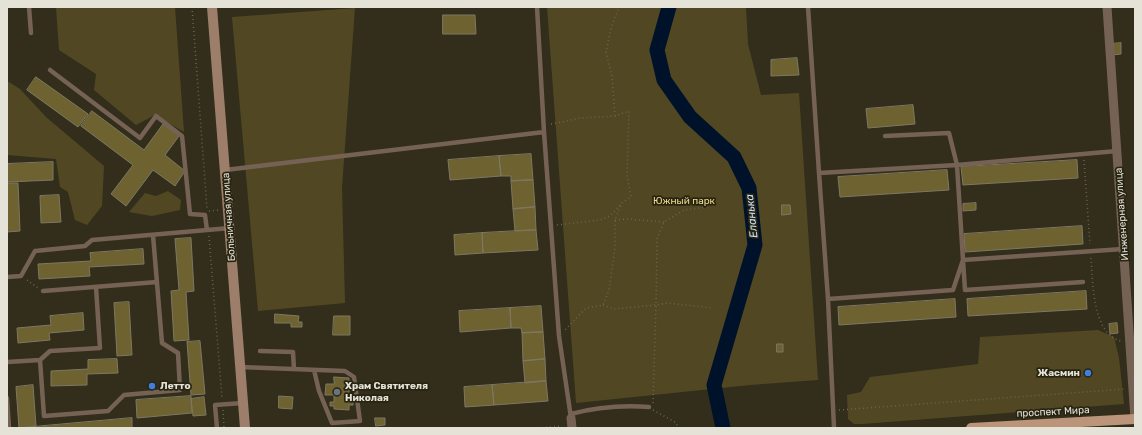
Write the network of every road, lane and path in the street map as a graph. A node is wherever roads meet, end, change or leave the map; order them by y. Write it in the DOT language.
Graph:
graph roads {
  1 [pos="29,7"];
  2 [pos="212,7"];
  3 [pos="537,7"];
  4 [pos="620,7"];
  5 [pos="808,7"];
  6 [pos="1107,7"];
  7 [pos="31,33"];
  8 [pos="50,70"];
  9 [pos="615,116"];
  10 [pos="544,125"];
  11 [pos="544,132"];
  12 [pos="885,136"];
  13 [pos="1118,151"];
  14 [pos="1084,154"];
  15 [pos="957,166"];
  16 [pos="225,170"];
  17 [pos="819,173"];
  18 [pos="622,204"];
  19 [pos="708,207"];
  20 [pos="219,210"];
  21 [pos="207,211"];
  22 [pos="615,220"];
  23 [pos="664,222"];
  24 [pos="551,226"];
  25 [pos="230,228"];
  26 [pos="207,230"];
  27 [pos="153,235"];
  28 [pos="1125,249"];
  29 [pos="1090,251"];
  30 [pos="963,260"];
  31 [pos="21,276"];
  32 [pos="7,277"];
  33 [pos="157,282"];
  34 [pos="1083,282"];
  35 [pos="96,287"];
  36 [pos="43,291"];
  37 [pos="828,299"];
  38 [pos="603,305"];
  39 [pos="656,305"];
  40 [pos="713,308"];
  41 [pos="559,336"];
  42 [pos="1132,337"];
  43 [pos="260,350"];
  44 [pos="40,360"];
  45 [pos="7,362"];
  46 [pos="240,367"];
  47 [pos="294,369"];
  48 [pos="314,370"];
  49 [pos="1133,388"];
  50 [pos="7,398"];
  51 [pos="243,403"];
  52 [pos="649,407"];
  53 [pos="834,410"];
  54 [pos="1135,420"];
  55 [pos="571,422"];
  56 [pos="9,428"];
  57 [pos="216,428"];
  58 [pos="245,428"];
  59 [pos="538,428"];
  60 [pos="679,428"];
  61 [pos="834,428"];
  62 [pos="972,428"];
  1 -- 7 [label="lane"];
  2 -- 16 [label="main road, Больничная улица"];
  3 -- 10 [label="lane"];
  4 -- 9 [label="path"];
  5 -- 17 [label="lane"];
  6 -- 13 [label="street, Инженерная улица"];
  8 -- 26 [label="lane"];
  9 -- 10 [label="path"];
  9 -- 18 [label="path"];
  10 -- 11 [label="lane"];
  11 -- 16 [label="lane"];
  11 -- 24 [label="lane"];
  12 -- 15 [label="lane"];
  13 -- 14 [label="lane"];
  13 -- 28 [label="street, Инженерная улица"];
  14 -- 15 [label="lane"];
  14 -- 29 [label="path"];
  15 -- 17 [label="lane"];
  15 -- 30 [label="lane"];
  16 -- 25 [label="main road, Больничная улица"];
  17 -- 37 [label="lane"];
  18 -- 22 [label="path"];
  18 -- 24 [label="path"];
  19 -- 23 [label="path"];
  20 -- 21 [label="path"];
  22 -- 23 [label="path"];
  22 -- 38 [label="path"];
  23 -- 39 [label="path"];
  24 -- 41 [label="lane"];
  25 -- 26 [label="lane"];
  25 -- 46 [label="main road, Больничная улица"];
  26 -- 27 [label="lane"];
  27 -- 31 [label="lane"];
  27 -- 33 [label="lane"];
  28 -- 29 [label="lane"];
  28 -- 42 [label="street, Инженерная улица"];
  29 -- 30 [label="lane"];
  29 -- 42 [label="path"];
  30 -- 34 [label="lane"];
  30 -- 37 [label="lane"];
  31 -- 32 [label="lane"];
  31 -- 36 [label="path"];
  33 -- 35 [label="lane"];
  33 -- 44 [label="lane"];
  35 -- 36 [label="lane"];
  35 -- 44 [label="lane"];
  37 -- 53 [label="lane"];
  38 -- 39 [label="path"];
  38 -- 41 [label="path"];
  39 -- 40 [label="path"];
  39 -- 52 [label="path"];
  41 -- 55 [label="lane"];
  42 -- 49 [label="street, Инженерная улица"];
  43 -- 47 [label="lane"];
  44 -- 45 [label="lane"];
  46 -- 47 [label="lane"];
  46 -- 51 [label="main road, Больничная улица"];
  47 -- 48 [label="lane"];
  48 -- 48 [label="lane"];
  49 -- 53 [label="path"];
  49 -- 54 [label="street, Инженерная улица"];
  50 -- 56 [label="lane"];
  51 -- 57 [label="lane"];
  51 -- 58 [label="main road, Больничная улица"];
  52 -- 55 [label="lane"];
  52 -- 60 [label="path"];
  53 -- 61 [label="lane"];
  54 -- 62 [label="main road, проспект Мира"];
  55 -- 59 [label="path"];
}
